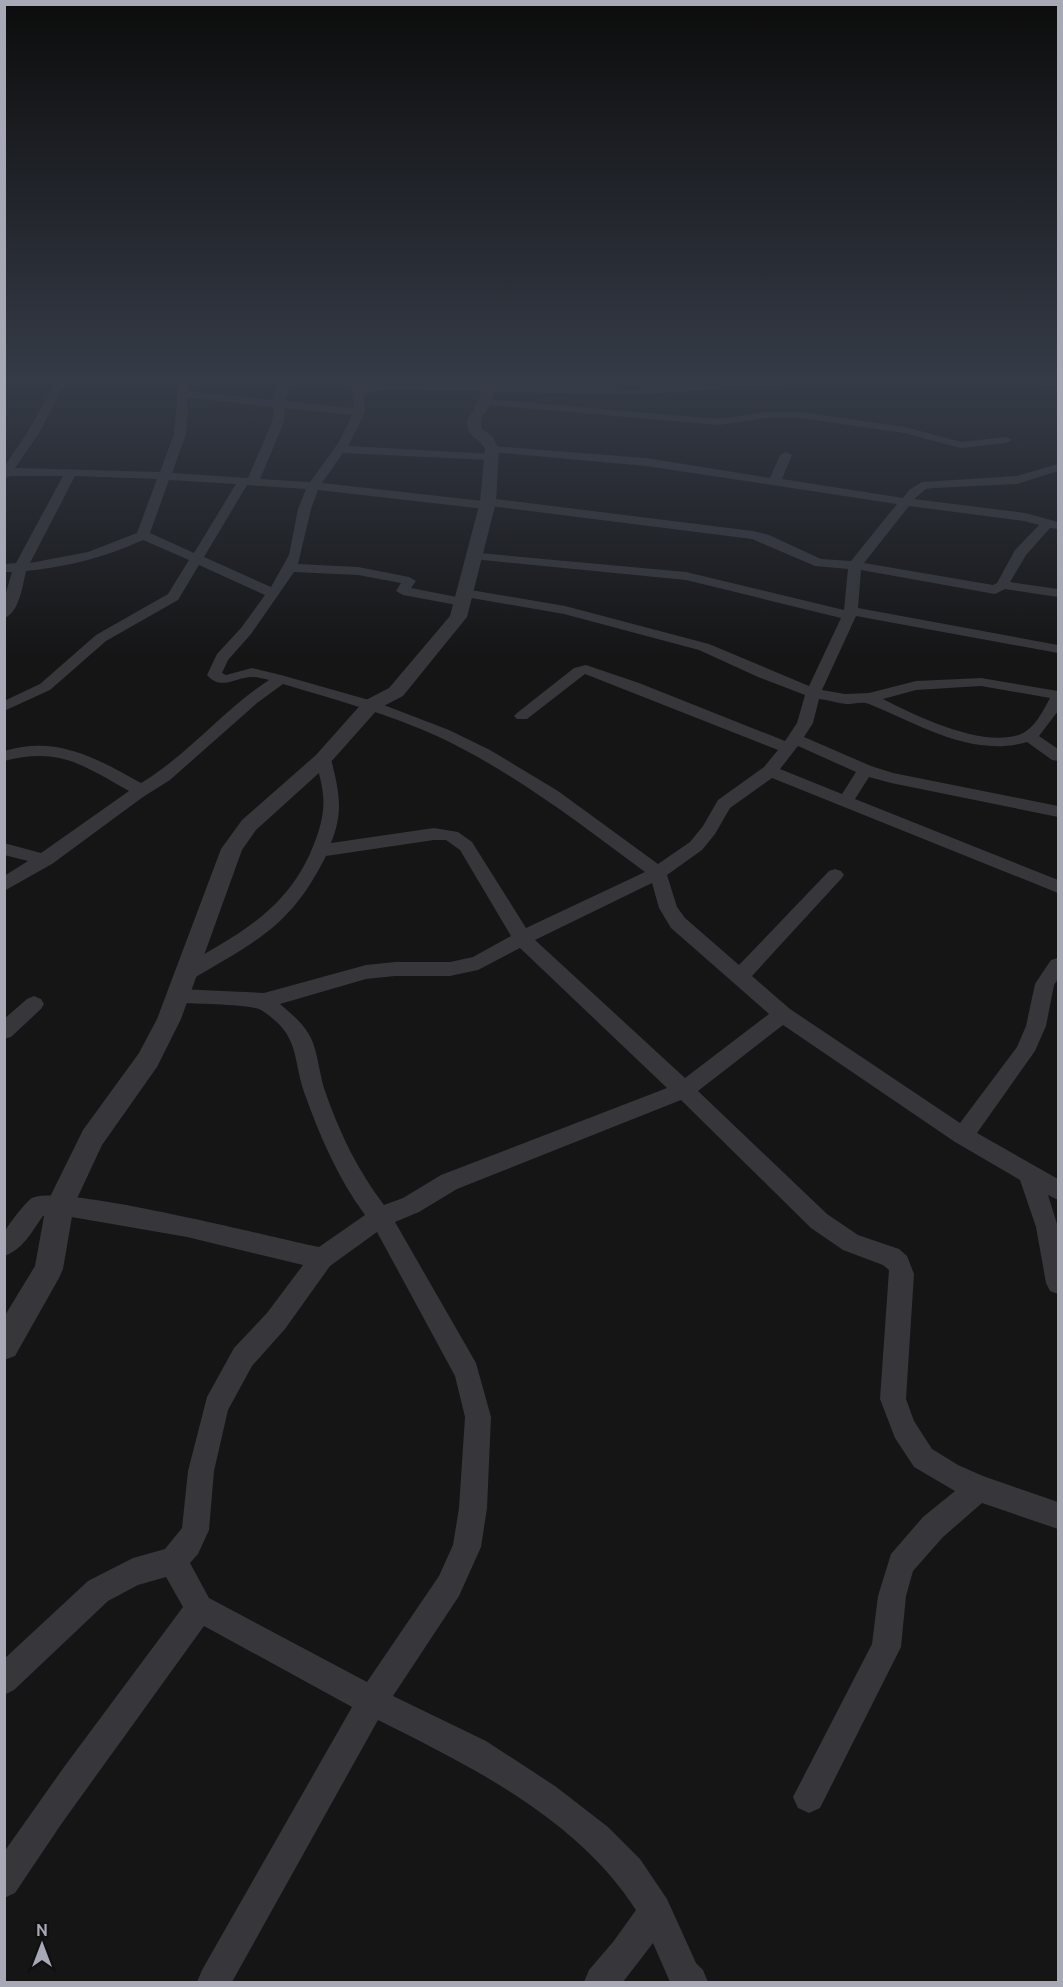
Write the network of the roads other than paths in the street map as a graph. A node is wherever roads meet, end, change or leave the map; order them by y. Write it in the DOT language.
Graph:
graph roads {
  1 [pos="168,471"];
  2 [pos="254,471"];
  3 [pos="326,471"];
  4 [pos="490,471"];
  5 [pos="705,471"];
  6 [pos="779,471"];
  7 [pos="1047,471"];
  8 [pos="71,472"];
  9 [pos="5,474"];
  10 [pos="166,476"];
  11 [pos="775,481"];
  12 [pos="248,482"];
  13 [pos="316,486"];
  14 [pos="905,502"];
  15 [pos="487,504"];
  16 [pos="1053,525"];
  17 [pos="143,535"];
  18 [pos="473,555"];
  19 [pos="197,558"];
  20 [pos="855,565"];
  21 [pos="4,568"];
  22 [pos="20,568"];
  23 [pos="290,568"];
  24 [pos="1002,585"];
  25 [pos="1059,593"];
  26 [pos="273,594"];
  27 [pos="464,597"];
  28 [pos="4,614"];
  29 [pos="850,614"];
  30 [pos="1059,649"];
  31 [pos="252,672"];
  32 [pos="281,679"];
  33 [pos="257,693"];
  34 [pos="813,693"];
  35 [pos="1059,697"];
  36 [pos="869,698"];
  37 [pos="370,705"];
  38 [pos="4,707"];
  39 [pos="522,716"];
  40 [pos="1029,736"];
  41 [pos="791,744"];
  42 [pos="4,756"];
  43 [pos="1059,756"];
  44 [pos="323,759"];
  45 [pos="865,770"];
  46 [pos="770,771"];
  47 [pos="141,790"];
  48 [pos="845,802"];
  49 [pos="1059,811"];
  50 [pos="4,849"];
  51 [pos="321,850"];
  52 [pos="46,860"];
  53 [pos="658,873"];
  54 [pos="835,875"];
  55 [pos="4,885"];
  56 [pos="1059,887"];
  57 [pos="522,938"];
  58 [pos="1059,965"];
  59 [pos="739,977"];
  60 [pos="183,984"];
  61 [pos="264,1001"];
  62 [pos="34,1004"];
  63 [pos="783,1014"];
  64 [pos="4,1031"];
  65 [pos="684,1090"];
  66 [pos="963,1136"];
  67 [pos="1029,1174"];
  68 [pos="1059,1190"];
  69 [pos="60,1205"];
  70 [pos="380,1217"];
  71 [pos="4,1246"];
  72 [pos="322,1258"];
  73 [pos="1059,1283"];
  74 [pos="4,1346"];
  75 [pos="979,1488"];
  76 [pos="1059,1515"];
  77 [pos="173,1561"];
  78 [pos="199,1608"];
  79 [pos="4,1680"];
  80 [pos="372,1701"];
  81 [pos="809,1797"];
  82 [pos="4,1882"];
  83 [pos="654,1911"];
  84 [pos="214,1983"];
  85 [pos="601,1983"];
  86 [pos="691,1983"];
  1 -- 10 [label="street"];
  2 -- 12 [label="street"];
  3 -- 13 [label="street"];
  4 -- 15 [label="street"];
  5 -- 11 [label="street"];
  6 -- 11 [label="street"];
  7 -- 14 [label="street"];
  8 -- 9 [label="street"];
  8 -- 10 [label="street"];
  8 -- 22 [label="street"];
  10 -- 12 [label="street"];
  10 -- 17 [label="street"];
  11 -- 14 [label="street"];
  12 -- 13 [label="street"];
  12 -- 19 [label="street"];
  13 -- 15 [label="street"];
  13 -- 23 [label="street"];
  14 -- 16 [label="street"];
  14 -- 20 [label="street"];
  15 -- 18 [label="street"];
  15 -- 20 [label="street"];
  16 -- 24 [label="street"];
  17 -- 19 [label="street"];
  17 -- 22 [label="street"];
  18 -- 27 [label="street"];
  18 -- 29 [label="street"];
  19 -- 26 [label="street"];
  19 -- 38 [label="street"];
  20 -- 24 [label="street"];
  20 -- 29 [label="street"];
  21 -- 22 [label="street"];
  22 -- 28 [label="street"];
  23 -- 26 [label="street"];
  23 -- 27 [label="street"];
  24 -- 25 [label="street"];
  26 -- 31 [label="street"];
  27 -- 34 [label="street"];
  27 -- 37 [label="street"];
  29 -- 30 [label="street"];
  29 -- 34 [label="street"];
  31 -- 32 [label="street"];
  31 -- 33 [label="street"];
  32 -- 33 [label="street"];
  32 -- 37 [label="street"];
  33 -- 47 [label="street"];
  34 -- 36 [label="street"];
  34 -- 41 [label="street"];
  35 -- 36 [label="street"];
  35 -- 40 [label="street"];
  36 -- 40 [label="street"];
  37 -- 44 [label="street"];
  37 -- 53 [label="street"];
  39 -- 41 [label="street"];
  40 -- 43 [label="street"];
  41 -- 45 [label="street"];
  41 -- 46 [label="street"];
  42 -- 47 [label="street"];
  44 -- 51 [label="street"];
  44 -- 60 [label="street"];
  45 -- 48 [label="street"];
  45 -- 49 [label="street"];
  46 -- 48 [label="street"];
  46 -- 53 [label="street"];
  47 -- 52 [label="street"];
  48 -- 56 [label="street"];
  50 -- 52 [label="street"];
  51 -- 57 [label="street"];
  51 -- 60 [label="street"];
  52 -- 55 [label="street"];
  53 -- 57 [label="street"];
  53 -- 59 [label="street"];
  54 -- 59 [label="street"];
  57 -- 61 [label="street"];
  57 -- 65 [label="street"];
  58 -- 66 [label="street"];
  59 -- 63 [label="street"];
  60 -- 61 [label="street"];
  60 -- 69 [label="street"];
  61 -- 70 [label="street"];
  62 -- 64 [label="street"];
  63 -- 65 [label="street"];
  63 -- 66 [label="street"];
  65 -- 70 [label="street"];
  65 -- 75 [label="street"];
  66 -- 67 [label="street"];
  67 -- 68 [label="street"];
  67 -- 73 [label="street"];
  69 -- 71 [label="street"];
  69 -- 72 [label="street"];
  69 -- 74 [label="street"];
  70 -- 72 [label="street"];
  70 -- 80 [label="street"];
  72 -- 77 [label="street"];
  75 -- 76 [label="street"];
  75 -- 81 [label="street"];
  77 -- 78 [label="street"];
  77 -- 79 [label="street"];
  78 -- 80 [label="street"];
  78 -- 82 [label="street"];
  80 -- 83 [label="street"];
  80 -- 84 [label="street"];
  83 -- 85 [label="street"];
  83 -- 86 [label="street"];
}
